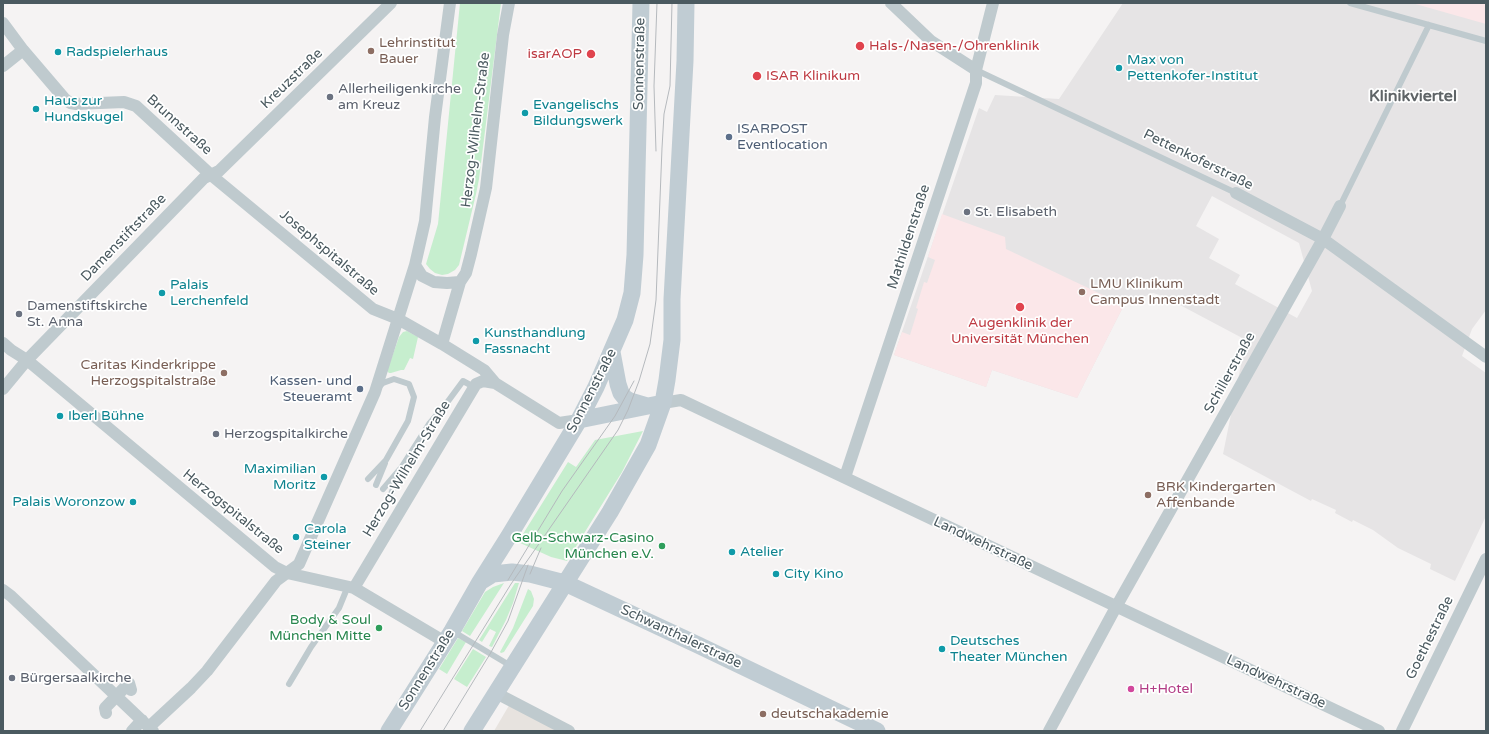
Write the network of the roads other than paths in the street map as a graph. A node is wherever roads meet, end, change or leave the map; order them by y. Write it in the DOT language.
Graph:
graph roads {
  1 [pos="391,3"];
  2 [pos="450,3"];
  3 [pos="510,3"];
  4 [pos="641,3"];
  5 [pos="686,3"];
  6 [pos="891,3"];
  7 [pos="993,3"];
  8 [pos="1350,3"];
  9 [pos="3,23"];
  10 [pos="1429,25"];
  11 [pos="1486,41"];
  12 [pos="24,50"];
  13 [pos="3,66"];
  14 [pos="976,70"];
  15 [pos="211,175"];
  16 [pos="1236,193"];
  17 [pos="1340,206"];
  18 [pos="1323,239"];
  19 [pos="415,265"];
  20 [pos="460,282"];
  21 [pos="398,319"];
  22 [pos="3,343"];
  23 [pos="442,344"];
  24 [pos="612,352"];
  25 [pos="1486,357"];
  26 [pos="27,360"];
  27 [pos="495,383"];
  28 [pos="474,387"];
  29 [pos="4,388"];
  30 [pos="375,392"];
  31 [pos="655,405"];
  32 [pos="579,420"];
  33 [pos="386,460"];
  34 [pos="401,468"];
  35 [pos="845,477"];
  36 [pos="368,479"];
  37 [pos="376,485"];
  38 [pos="383,489"];
  39 [pos="392,494"];
  40 [pos="1486,559"];
  41 [pos="287,573"];
  42 [pos="480,582"];
  43 [pos="565,583"];
  44 [pos="351,587"];
  45 [pos="6,597"];
  46 [pos="1116,607"];
  47 [pos="449,636"];
  48 [pos="512,667"];
  49 [pos="289,684"];
  50 [pos="131,686"];
  51 [pos="496,692"];
  52 [pos="117,696"];
  53 [pos="107,710"];
  54 [pos="148,726"];
  55 [pos="132,731"];
  56 [pos="388,731"];
  57 [pos="472,731"];
  58 [pos="569,731"];
  59 [pos="877,731"];
  60 [pos="1049,731"];
  61 [pos="1379,731"];
  62 [pos="1402,731"];
  1 -- 15 [label="street, Kreuzstraße"];
  2 -- 19 [label="street"];
  3 -- 20 [label="street, Herzog-Wilhelm-Straße"];
  4 -- 24 [label="main road, Sonnenstraße"];
  5 -- 31 [label="main road"];
  6 -- 14 [label="street, Pettenkoferstraße"];
  7 -- 14 [label="street, Mathildenstraße"];
  8 -- 10 [label="lane"];
  9 -- 12 [label="street"];
  10 -- 11 [label="lane"];
  10 -- 17 [label="lane, Schillerstraße"];
  12 -- 13 [label="street"];
  12 -- 15 [label="street, Brunnstraße"];
  14 -- 16 [label="lane, Pettenkoferstraße"];
  14 -- 35 [label="street, Mathildenstraße"];
  15 -- 21 [label="street, Josephspitalstraße"];
  15 -- 26 [label="street, Damenstiftstraße"];
  16 -- 18 [label="street, Pettenkoferstraße"];
  17 -- 18 [label="street, Schillerstraße"];
  18 -- 25 [label="street, Pettenkoferstraße"];
  18 -- 46 [label="street, Schillerstraße"];
  19 -- 20 [label="street"];
  19 -- 21 [label="street"];
  20 -- 23 [label="street, Herzog-Wilhelm-Straße"];
  21 -- 23 [label="street, Josephspitalstraße"];
  21 -- 30 [label="street"];
  22 -- 26 [label="street, Herzogspitalstraße"];
  23 -- 27 [label="street, Josephspitalstraße"];
  24 -- 31 [label="main road"];
  24 -- 32 [label="main road, Sonnenstraße"];
  26 -- 29 [label="street, Damenstiftstraße"];
  26 -- 41 [label="street, Herzogspitalstraße"];
  27 -- 28 [label="street"];
  27 -- 32 [label="street, Josephspitalstraße"];
  28 -- 34 [label="lane"];
  28 -- 44 [label="street, Herzog-Wilhelm-Straße"];
  30 -- 33 [label="lane"];
  30 -- 41 [label="street"];
  31 -- 32 [label="main road, Landwehrstraße"];
  31 -- 35 [label="street, Landwehrstraße"];
  31 -- 43 [label="main road"];
  32 -- 42 [label="main road, Sonnenstraße"];
  33 -- 36 [label="lane"];
  33 -- 37 [label="lane"];
  34 -- 38 [label="lane"];
  34 -- 39 [label="lane"];
  35 -- 46 [label="street, Landwehrstraße"];
  40 -- 62 [label="street, Goethestraße"];
  41 -- 44 [label="street, Herzogspitalstraße"];
  41 -- 54 [label="street"];
  42 -- 43 [label="main road, Schwanthalerstraße"];
  42 -- 47 [label="main road, Sonnenstraße"];
  43 -- 48 [label="main road"];
  43 -- 59 [label="main road, Schwanthalerstraße"];
  44 -- 47 [label="street, Herzogspitalstraße"];
  44 -- 49 [label="lane"];
  45 -- 52 [label="street"];
  46 -- 60 [label="street, Schillerstraße"];
  46 -- 61 [label="street, Landwehrstraße"];
  47 -- 48 [label="lane"];
  47 -- 56 [label="main road, Sonnenstraße"];
  48 -- 51 [label="main road"];
  50 -- 52 [label="street"];
  51 -- 57 [label="main road"];
  51 -- 58 [label="street"];
  52 -- 53 [label="street"];
  52 -- 54 [label="street"];
  54 -- 55 [label="street"];
}
